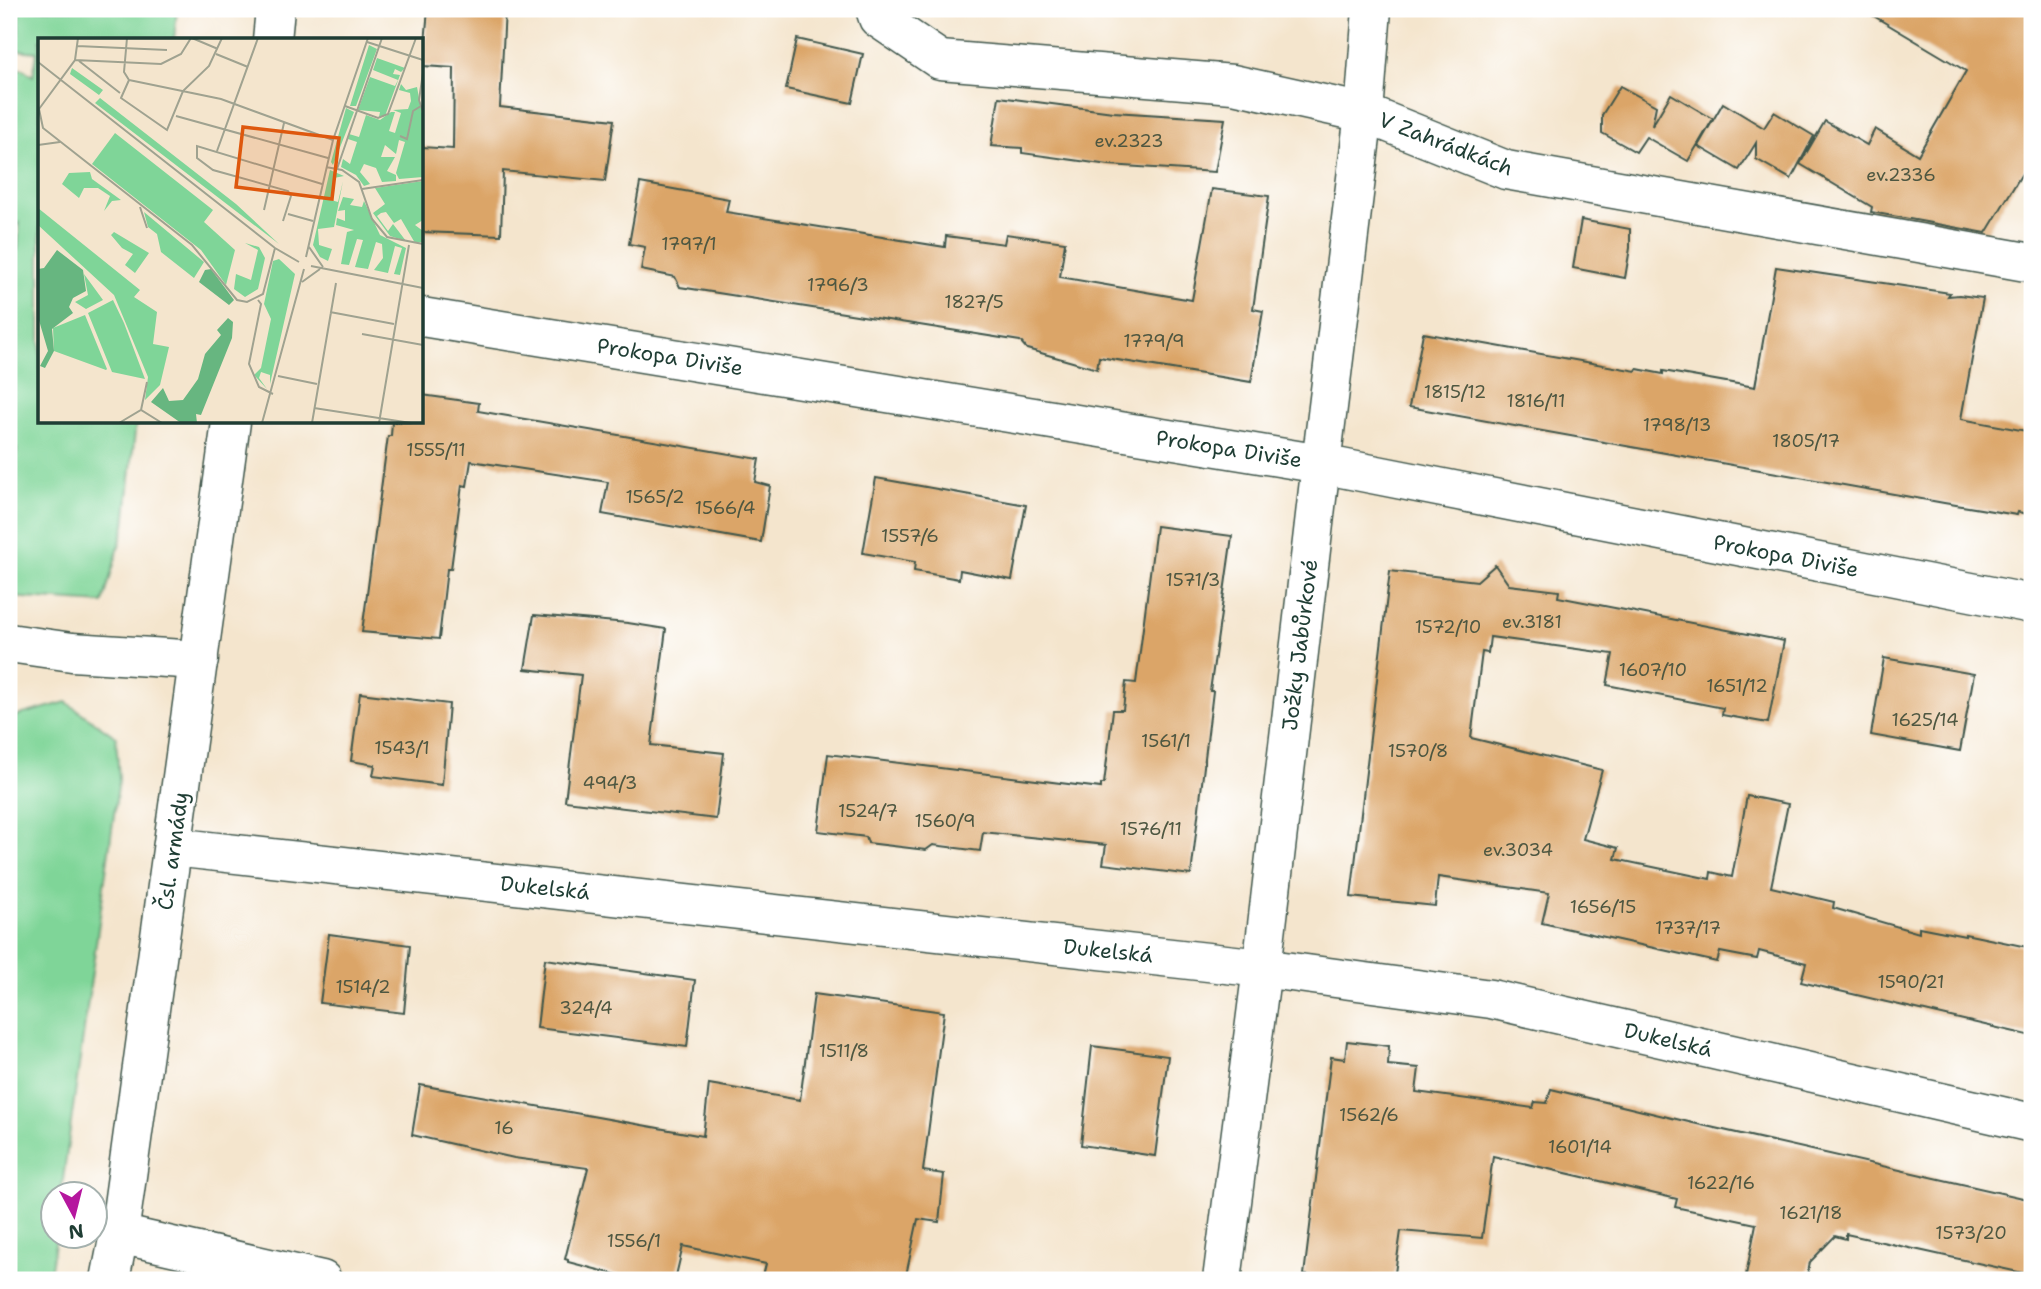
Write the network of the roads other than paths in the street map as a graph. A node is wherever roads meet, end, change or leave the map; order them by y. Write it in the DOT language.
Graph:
graph roads {
  1 [pos="275,9"];
  2 [pos="875,9"];
  3 [pos="1372,9"];
  4 [pos="272,38"];
  5 [pos="1364,113"];
  6 [pos="2032,263"];
  7 [pos="424,317"];
  8 [pos="231,424"];
  9 [pos="1321,464"];
  10 [pos="2032,604"];
  11 [pos="9,643"];
  12 [pos="199,660"];
  13 [pos="173,847"];
  14 [pos="1262,968"];
  15 [pos="2032,1123"];
  16 [pos="119,1234"];
  17 [pos="110,1280"];
  18 [pos="322,1280"];
  19 [pos="1222,1280"];
  1 -- 4 [label="street"];
  2 -- 5 [label="street, V Zahrádkách"];
  3 -- 5 [label="street, Jožky Jabůrkové"];
  5 -- 6 [label="street, V Zahrádkách"];
  5 -- 9 [label="street, Jožky Jabůrkové"];
  7 -- 9 [label="street, Prokopa Diviše"];
  8 -- 12 [label="street, Čsl. armády"];
  9 -- 10 [label="street, Prokopa Diviše"];
  9 -- 14 [label="street, Jožky Jabůrkové"];
  11 -- 12 [label="street"];
  12 -- 13 [label="street, Čsl. armády"];
  13 -- 14 [label="street, Dukelská"];
  13 -- 16 [label="street, Čsl. armády"];
  14 -- 15 [label="street, Dukelská"];
  14 -- 19 [label="street, Jožky Jabůrkové"];
  16 -- 17 [label="street, Čsl. armády"];
  16 -- 18 [label="street"];
}
